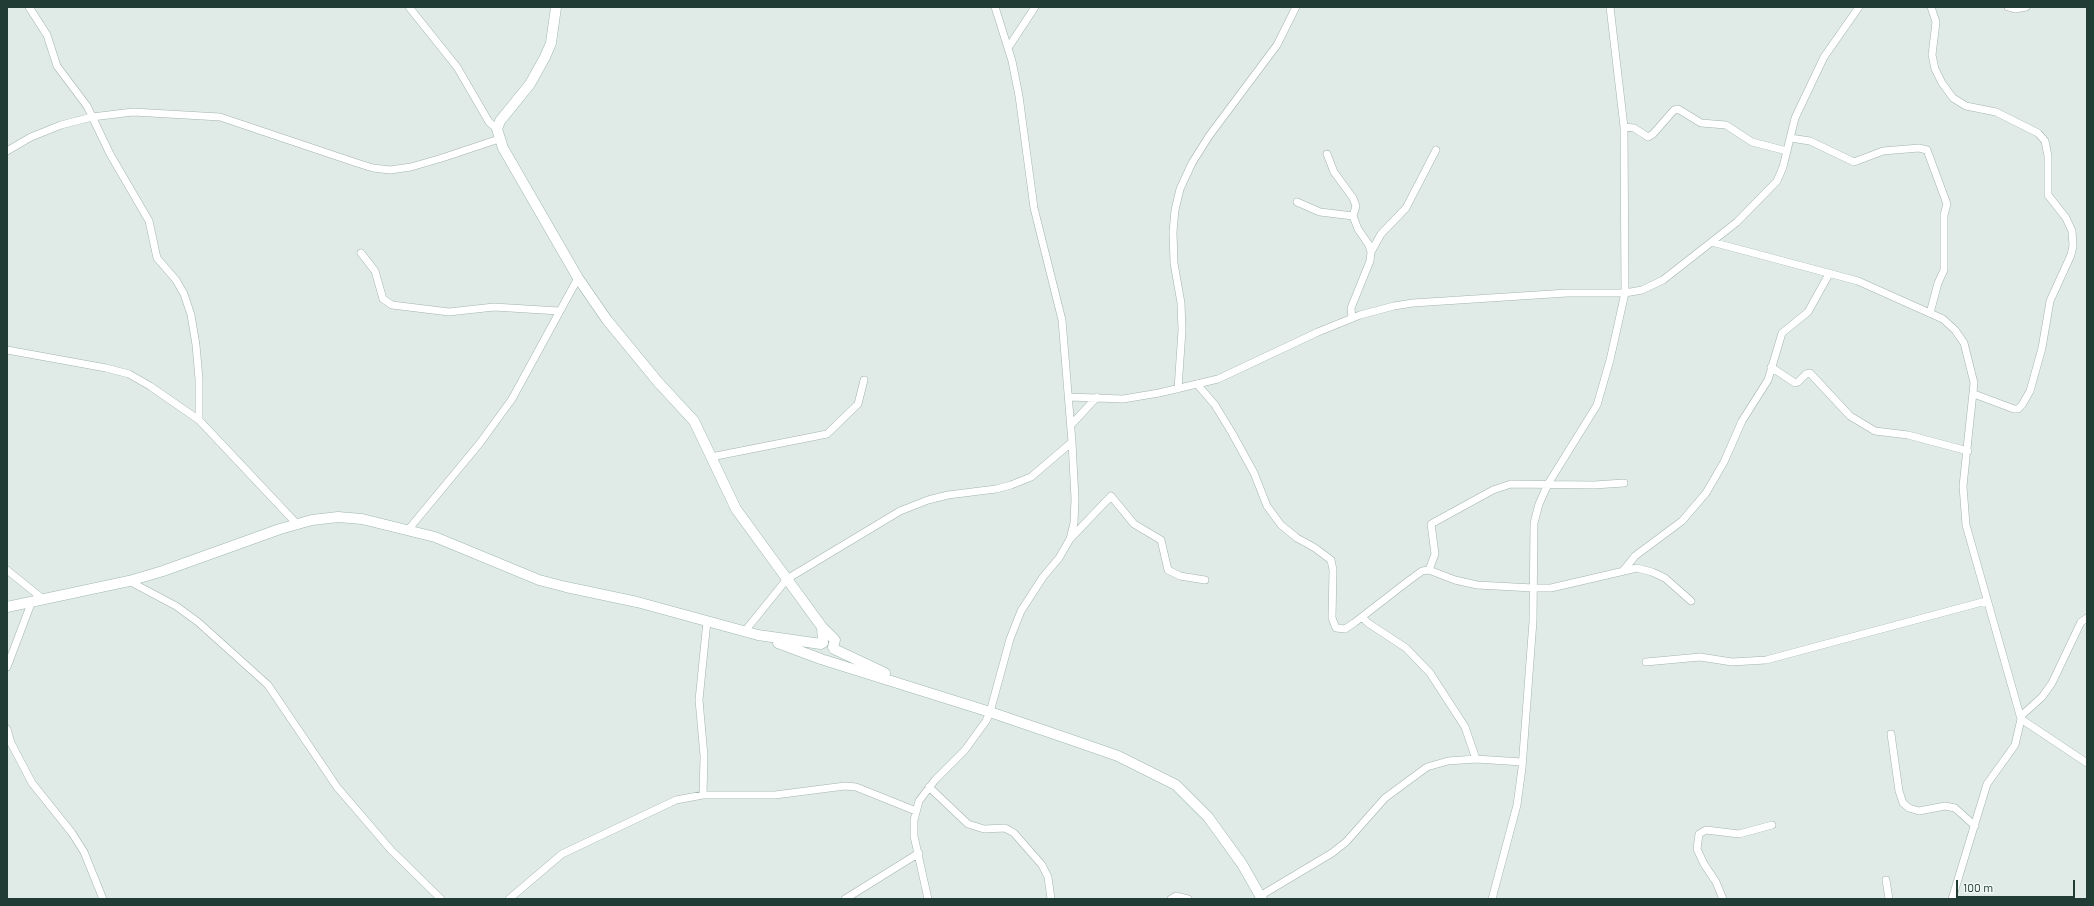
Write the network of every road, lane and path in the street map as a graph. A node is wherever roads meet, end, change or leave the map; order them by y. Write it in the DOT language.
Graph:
graph roads {
  1 [pos="29,7"];
  2 [pos="409,7"];
  3 [pos="556,7"];
  4 [pos="995,7"];
  5 [pos="1035,7"];
  6 [pos="1296,7"];
  7 [pos="1610,7"];
  8 [pos="1859,7"];
  9 [pos="1931,7"];
  10 [pos="2008,7"];
  11 [pos="2026,7"];
  12 [pos="1008,48"];
  13 [pos="92,117"];
  14 [pos="1624,127"];
  15 [pos="498,134"];
  16 [pos="1790,138"];
  17 [pos="1436,150"];
  18 [pos="7,151"];
  19 [pos="1787,151"];
  20 [pos="1327,154"];
  21 [pos="1297,202"];
  22 [pos="1353,216"];
  23 [pos="1712,242"];
  24 [pos="1371,252"];
  25 [pos="361,253"];
  26 [pos="1829,274"];
  27 [pos="578,278"];
  28 [pos="1625,293"];
  29 [pos="559,311"];
  30 [pos="1930,313"];
  31 [pos="1352,318"];
  32 [pos="7,350"];
  33 [pos="1771,367"];
  34 [pos="864,380"];
  35 [pos="1197,384"];
  36 [pos="1178,389"];
  37 [pos="1974,394"];
  38 [pos="1069,397"];
  39 [pos="1097,397"];
  40 [pos="199,420"];
  41 [pos="1071,425"];
  42 [pos="1072,442"];
  43 [pos="1968,451"];
  44 [pos="712,457"];
  45 [pos="1624,483"];
  46 [pos="1548,484"];
  47 [pos="297,524"];
  48 [pos="408,530"];
  49 [pos="1070,539"];
  50 [pos="7,570"];
  51 [pos="1429,570"];
  52 [pos="1623,572"];
  53 [pos="787,579"];
  54 [pos="129,580"];
  55 [pos="1205,580"];
  56 [pos="1533,588"];
  57 [pos="43,599"];
  58 [pos="32,601"];
  59 [pos="1691,601"];
  60 [pos="1986,601"];
  61 [pos="7,607"];
  62 [pos="1362,617"];
  63 [pos="2087,618"];
  64 [pos="707,621"];
  65 [pos="822,627"];
  66 [pos="745,631"];
  67 [pos="758,634"];
  68 [pos="822,644"];
  69 [pos="834,648"];
  70 [pos="823,659"];
  71 [pos="1646,662"];
  72 [pos="7,667"];
  73 [pos="910,686"];
  74 [pos="990,712"];
  75 [pos="2021,717"];
  76 [pos="7,729"];
  77 [pos="1891,734"];
  78 [pos="1476,758"];
  79 [pos="1522,762"];
  80 [pos="2087,763"];
  81 [pos="929,787"];
  82 [pos="703,795"];
  83 [pos="916,811"];
  84 [pos="1772,825"];
  85 [pos="1975,826"];
  86 [pos="919,853"];
  87 [pos="1886,880"];
  88 [pos="1261,897"];
  89 [pos="1494,898"];
  90 [pos="102,899"];
  91 [pos="441,899"];
  92 [pos="509,899"];
  93 [pos="845,899"];
  94 [pos="928,899"];
  95 [pos="1051,899"];
  96 [pos="1171,899"];
  97 [pos="1188,899"];
  98 [pos="1723,899"];
  99 [pos="1889,899"];
  100 [pos="1952,899"];
  1 -- 13 [label="street"];
  2 -- 15 [label="street"];
  3 -- 15 [label="main road"];
  4 -- 12 [label="street"];
  5 -- 12 [label="street"];
  6 -- 36 [label="street"];
  7 -- 14 [label="street"];
  8 -- 16 [label="street"];
  9 -- 37 [label="street"];
  10 -- 11 [label="street"];
  12 -- 38 [label="street"];
  13 -- 15 [label="street"];
  13 -- 18 [label="street"];
  13 -- 40 [label="street"];
  14 -- 19 [label="street"];
  14 -- 28 [label="street"];
  15 -- 27 [label="main road"];
  16 -- 19 [label="street"];
  16 -- 30 [label="street"];
  17 -- 24 [label="street"];
  19 -- 23 [label="street"];
  20 -- 22 [label="street"];
  21 -- 22 [label="street"];
  22 -- 24 [label="street"];
  23 -- 26 [label="street"];
  23 -- 28 [label="street"];
  24 -- 31 [label="street"];
  25 -- 29 [label="street"];
  26 -- 30 [label="street"];
  26 -- 33 [label="street"];
  27 -- 29 [label="street"];
  27 -- 44 [label="main road"];
  28 -- 31 [label="street"];
  28 -- 46 [label="street"];
  29 -- 48 [label="street"];
  30 -- 37 [label="street"];
  31 -- 35 [label="street"];
  32 -- 40 [label="street"];
  33 -- 43 [label="street"];
  33 -- 52 [label="street"];
  34 -- 44 [label="street"];
  35 -- 36 [label="street"];
  35 -- 62 [label="street"];
  36 -- 39 [label="street"];
  37 -- 43 [label="street"];
  38 -- 39 [label="street"];
  38 -- 41 [label="street"];
  39 -- 41 [label="street"];
  40 -- 47 [label="street"];
  41 -- 42 [label="street"];
  42 -- 49 [label="street"];
  42 -- 53 [label="street"];
  43 -- 60 [label="street"];
  44 -- 53 [label="main road"];
  45 -- 46 [label="street"];
  46 -- 51 [label="street"];
  46 -- 56 [label="street"];
  47 -- 48 [label="main road"];
  47 -- 54 [label="main road"];
  48 -- 64 [label="main road"];
  49 -- 55 [label="street"];
  49 -- 74 [label="street"];
  50 -- 57 [label="street"];
  51 -- 56 [label="street"];
  51 -- 62 [label="street"];
  52 -- 56 [label="street"];
  52 -- 59 [label="street"];
  53 -- 65 [label="main road"];
  53 -- 66 [label="street"];
  54 -- 57 [label="main road"];
  54 -- 91 [label="street"];
  56 -- 79 [label="street"];
  57 -- 58 [label="main road"];
  58 -- 61 [label="main road"];
  58 -- 72 [label="street"];
  60 -- 71 [label="street"];
  60 -- 75 [label="street"];
  62 -- 78 [label="street"];
  63 -- 75 [label="street"];
  64 -- 66 [label="main road"];
  64 -- 82 [label="street"];
  65 -- 68 [label="main road"];
  65 -- 69 [label="main road"];
  66 -- 67 [label="main road"];
  67 -- 68 [label="main road"];
  67 -- 70 [label="main road"];
  68 -- 69 [label="main road"];
  68 -- 70 [label="main road"];
  69 -- 70 [label="main road"];
  69 -- 73 [label="main road"];
  70 -- 73 [label="main road"];
  73 -- 74 [label="main road"];
  74 -- 81 [label="street"];
  74 -- 88 [label="main road"];
  75 -- 80 [label="street"];
  75 -- 85 [label="street"];
  76 -- 90 [label="street"];
  77 -- 85 [label="street"];
  78 -- 79 [label="street"];
  78 -- 88 [label="street"];
  79 -- 89 [label="street"];
  81 -- 83 [label="street"];
  81 -- 95 [label="street"];
  82 -- 83 [label="street"];
  82 -- 92 [label="street"];
  83 -- 86 [label="street"];
  84 -- 98 [label="street"];
  85 -- 100 [label="street"];
  86 -- 93 [label="street"];
  86 -- 94 [label="street"];
  87 -- 99 [label="street"];
  96 -- 97 [label="street"];
}
